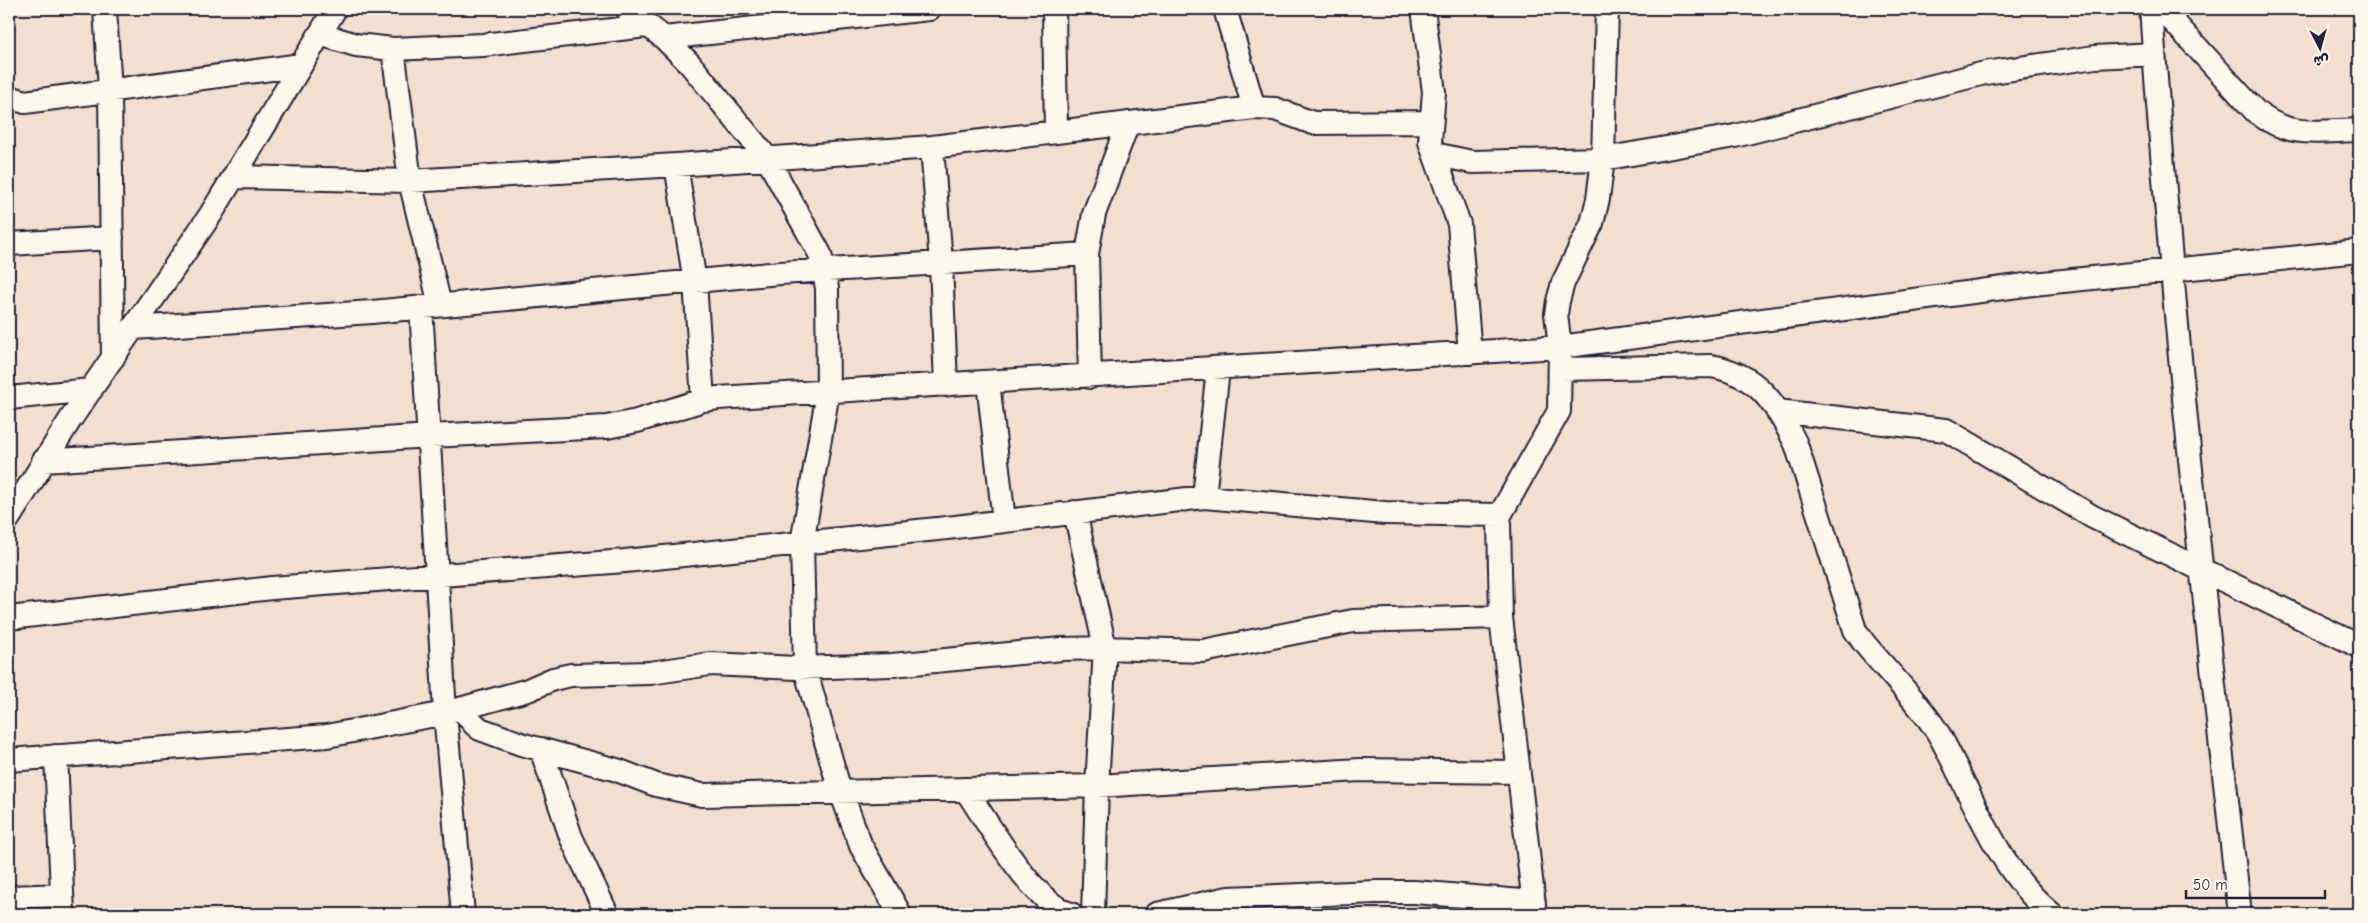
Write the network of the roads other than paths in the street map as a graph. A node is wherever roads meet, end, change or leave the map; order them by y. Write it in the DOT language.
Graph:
graph roads {
  1 [pos="105,9"];
  2 [pos="335,9"];
  3 [pos="627,9"];
  4 [pos="929,9"];
  5 [pos="1054,9"];
  6 [pos="1225,9"];
  7 [pos="1423,9"];
  8 [pos="1607,9"];
  9 [pos="2151,9"];
  10 [pos="2162,9"];
  11 [pos="855,13"];
  12 [pos="655,32"];
  13 [pos="320,34"];
  14 [pos="393,49"];
  15 [pos="2154,54"];
  16 [pos="301,65"];
  17 [pos="110,91"];
  18 [pos="9,97"];
  19 [pos="1254,108"];
  20 [pos="1430,122"];
  21 [pos="1128,123"];
  22 [pos="2359,130"];
  23 [pos="1056,131"];
  24 [pos="932,147"];
  25 [pos="1434,154"];
  26 [pos="767,158"];
  27 [pos="1603,159"];
  28 [pos="676,165"];
  29 [pos="235,177"];
  30 [pos="410,181"];
  31 [pos="112,238"];
  32 [pos="9,244"];
  33 [pos="2359,252"];
  34 [pos="1087,254"];
  35 [pos="941,263"];
  36 [pos="825,270"];
  37 [pos="2171,270"];
  38 [pos="695,282"];
  39 [pos="430,306"];
  40 [pos="134,328"];
  41 [pos="1470,353"];
  42 [pos="113,358"];
  43 [pos="1560,358"];
  44 [pos="1218,369"];
  45 [pos="1090,377"];
  46 [pos="988,382"];
  47 [pos="946,385"];
  48 [pos="91,390"];
  49 [pos="828,392"];
  50 [pos="9,398"];
  51 [pos="704,400"];
  52 [pos="1777,410"];
  53 [pos="430,436"];
  54 [pos="43,461"];
  55 [pos="1204,497"];
  56 [pos="1075,512"];
  57 [pos="1500,515"];
  58 [pos="9,518"];
  59 [pos="1004,521"];
  60 [pos="802,543"];
  61 [pos="2200,569"];
  62 [pos="437,576"];
  63 [pos="1501,617"];
  64 [pos="9,618"];
  65 [pos="2359,646"];
  66 [pos="1105,648"];
  67 [pos="805,668"];
  68 [pos="454,711"];
  69 [pos="541,750"];
  70 [pos="56,756"];
  71 [pos="9,760"];
  72 [pos="1518,772"];
  73 [pos="1097,786"];
  74 [pos="965,789"];
  75 [pos="841,791"];
  76 [pos="9,897"];
  77 [pos="63,905"];
  78 [pos="1535,908"];
  79 [pos="463,914"];
  80 [pos="607,914"];
  81 [pos="900,914"];
  82 [pos="1071,914"];
  83 [pos="1093,914"];
  84 [pos="1156,914"];
  85 [pos="2052,914"];
  86 [pos="2240,914"];
  1 -- 17 [label="street"];
  2 -- 13 [label="street"];
  3 -- 12 [label="street"];
  4 -- 11 [label="street"];
  5 -- 23 [label="street"];
  6 -- 19 [label="street"];
  7 -- 20 [label="street"];
  8 -- 27 [label="street"];
  9 -- 15 [label="street"];
  10 -- 22 [label="street"];
  11 -- 12 [label="street"];
  12 -- 14 [label="street"];
  12 -- 26 [label="street"];
  13 -- 14 [label="street"];
  13 -- 16 [label="street"];
  14 -- 30 [label="street"];
  15 -- 27 [label="street"];
  15 -- 37 [label="street"];
  16 -- 17 [label="street"];
  16 -- 29 [label="street"];
  17 -- 18 [label="street"];
  17 -- 31 [label="street"];
  19 -- 20 [label="street"];
  19 -- 21 [label="street"];
  20 -- 25 [label="street"];
  21 -- 23 [label="street"];
  21 -- 34 [label="street"];
  23 -- 24 [label="street"];
  24 -- 26 [label="street"];
  24 -- 35 [label="street"];
  25 -- 27 [label="street"];
  25 -- 41 [label="street"];
  26 -- 28 [label="street"];
  26 -- 36 [label="street"];
  27 -- 43 [label="street"];
  28 -- 30 [label="street"];
  28 -- 38 [label="street"];
  29 -- 30 [label="street"];
  29 -- 40 [label="street"];
  30 -- 39 [label="street"];
  31 -- 32 [label="street"];
  31 -- 42 [label="street"];
  33 -- 37 [label="street"];
  34 -- 35 [label="street"];
  34 -- 45 [label="street"];
  35 -- 36 [label="street"];
  35 -- 47 [label="street"];
  36 -- 38 [label="street"];
  36 -- 49 [label="street"];
  37 -- 43 [label="street"];
  37 -- 61 [label="street"];
  38 -- 39 [label="street"];
  38 -- 51 [label="street"];
  39 -- 40 [label="street"];
  39 -- 53 [label="street"];
  40 -- 42 [label="street"];
  41 -- 43 [label="street"];
  41 -- 44 [label="street"];
  42 -- 48 [label="street"];
  43 -- 52 [label="street"];
  43 -- 57 [label="street"];
  44 -- 45 [label="street"];
  44 -- 55 [label="street"];
  45 -- 46 [label="street"];
  46 -- 47 [label="street"];
  46 -- 59 [label="street"];
  47 -- 49 [label="street"];
  48 -- 50 [label="street"];
  48 -- 54 [label="street"];
  49 -- 51 [label="street"];
  49 -- 60 [label="street"];
  51 -- 53 [label="street"];
  52 -- 61 [label="street"];
  52 -- 85 [label="street"];
  53 -- 54 [label="street"];
  53 -- 62 [label="street"];
  54 -- 58 [label="street"];
  55 -- 56 [label="street"];
  55 -- 57 [label="street"];
  56 -- 59 [label="street"];
  56 -- 66 [label="street"];
  57 -- 63 [label="street"];
  59 -- 60 [label="street"];
  60 -- 62 [label="street"];
  60 -- 67 [label="street"];
  61 -- 65 [label="street"];
  61 -- 86 [label="street"];
  62 -- 64 [label="street"];
  62 -- 68 [label="street"];
  63 -- 66 [label="street"];
  63 -- 72 [label="street"];
  66 -- 67 [label="street"];
  66 -- 73 [label="street"];
  67 -- 68 [label="street"];
  67 -- 75 [label="street"];
  68 -- 69 [label="street"];
  68 -- 70 [label="street"];
  68 -- 79 [label="street"];
  69 -- 75 [label="street"];
  69 -- 80 [label="street"];
  70 -- 71 [label="street"];
  70 -- 77 [label="street"];
  72 -- 73 [label="street"];
  72 -- 78 [label="street"];
  73 -- 74 [label="street"];
  73 -- 83 [label="street"];
  74 -- 75 [label="street"];
  74 -- 82 [label="street"];
  75 -- 81 [label="street"];
  76 -- 77 [label="street"];
  78 -- 84 [label="street"];
}
